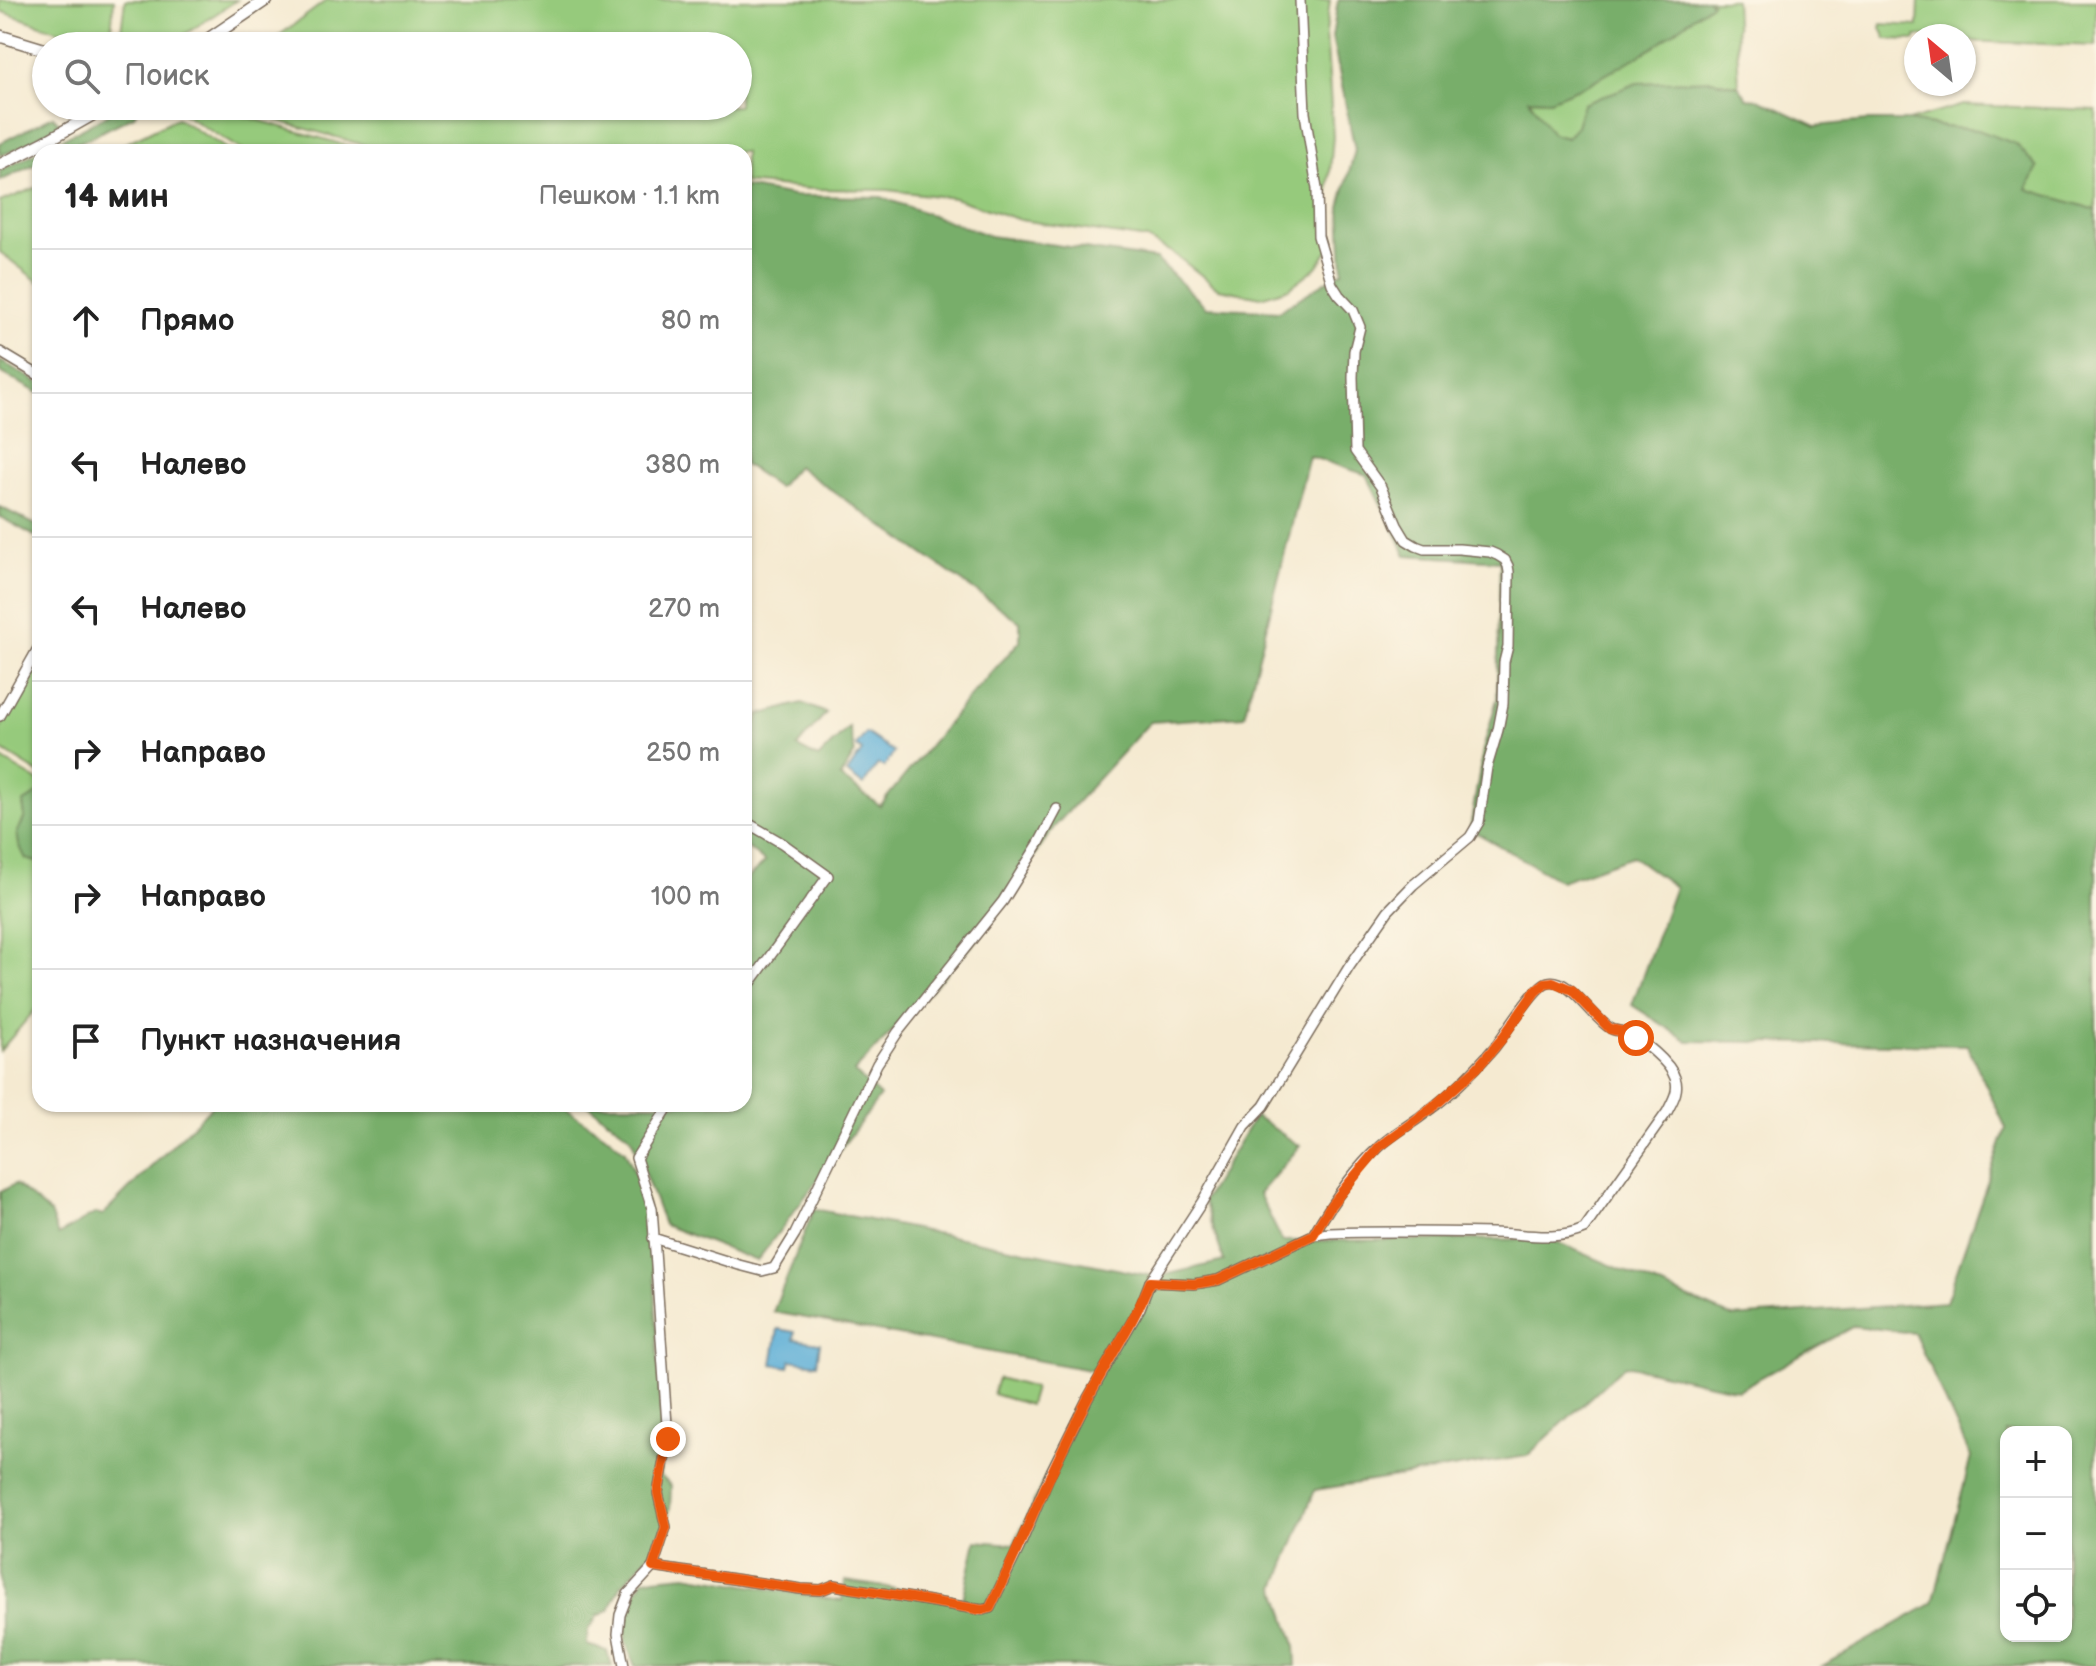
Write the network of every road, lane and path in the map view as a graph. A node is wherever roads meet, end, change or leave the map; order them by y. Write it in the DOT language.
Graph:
graph roads {
  1 [pos="266,0"];
  2 [pos="1300,0"];
  3 [pos="219,32"];
  4 [pos="0,36"];
  5 [pos="32,46"];
  6 [pos="83,120"];
  7 [pos="41,144"];
  8 [pos="32,149"];
  9 [pos="0,165"];
  10 [pos="0,352"];
  11 [pos="32,371"];
  12 [pos="32,659"];
  13 [pos="0,716"];
  14 [pos="1057,809"];
  15 [pos="752,826"];
  16 [pos="752,981"];
  17 [pos="665,1112"];
  18 [pos="1313,1235"];
  19 [pos="653,1238"];
  20 [pos="1150,1282"];
  21 [pos="653,1567"];
  22 [pos="624,1666"];
  1 -- 3 [label="street"];
  2 -- 20 [label="street"];
  4 -- 5 [label="street"];
  6 -- 7 [label="street"];
  8 -- 9 [label="street"];
  10 -- 11 [label="street"];
  12 -- 13 [label="street"];
  14 -- 19 [label="street"];
  15 -- 16 [label="street"];
  17 -- 19 [label="street"];
  18 -- 18 [label="street"];
  18 -- 20 [label="street"];
  19 -- 21 [label="street"];
  20 -- 21 [label="street"];
  21 -- 22 [label="street"];
}
